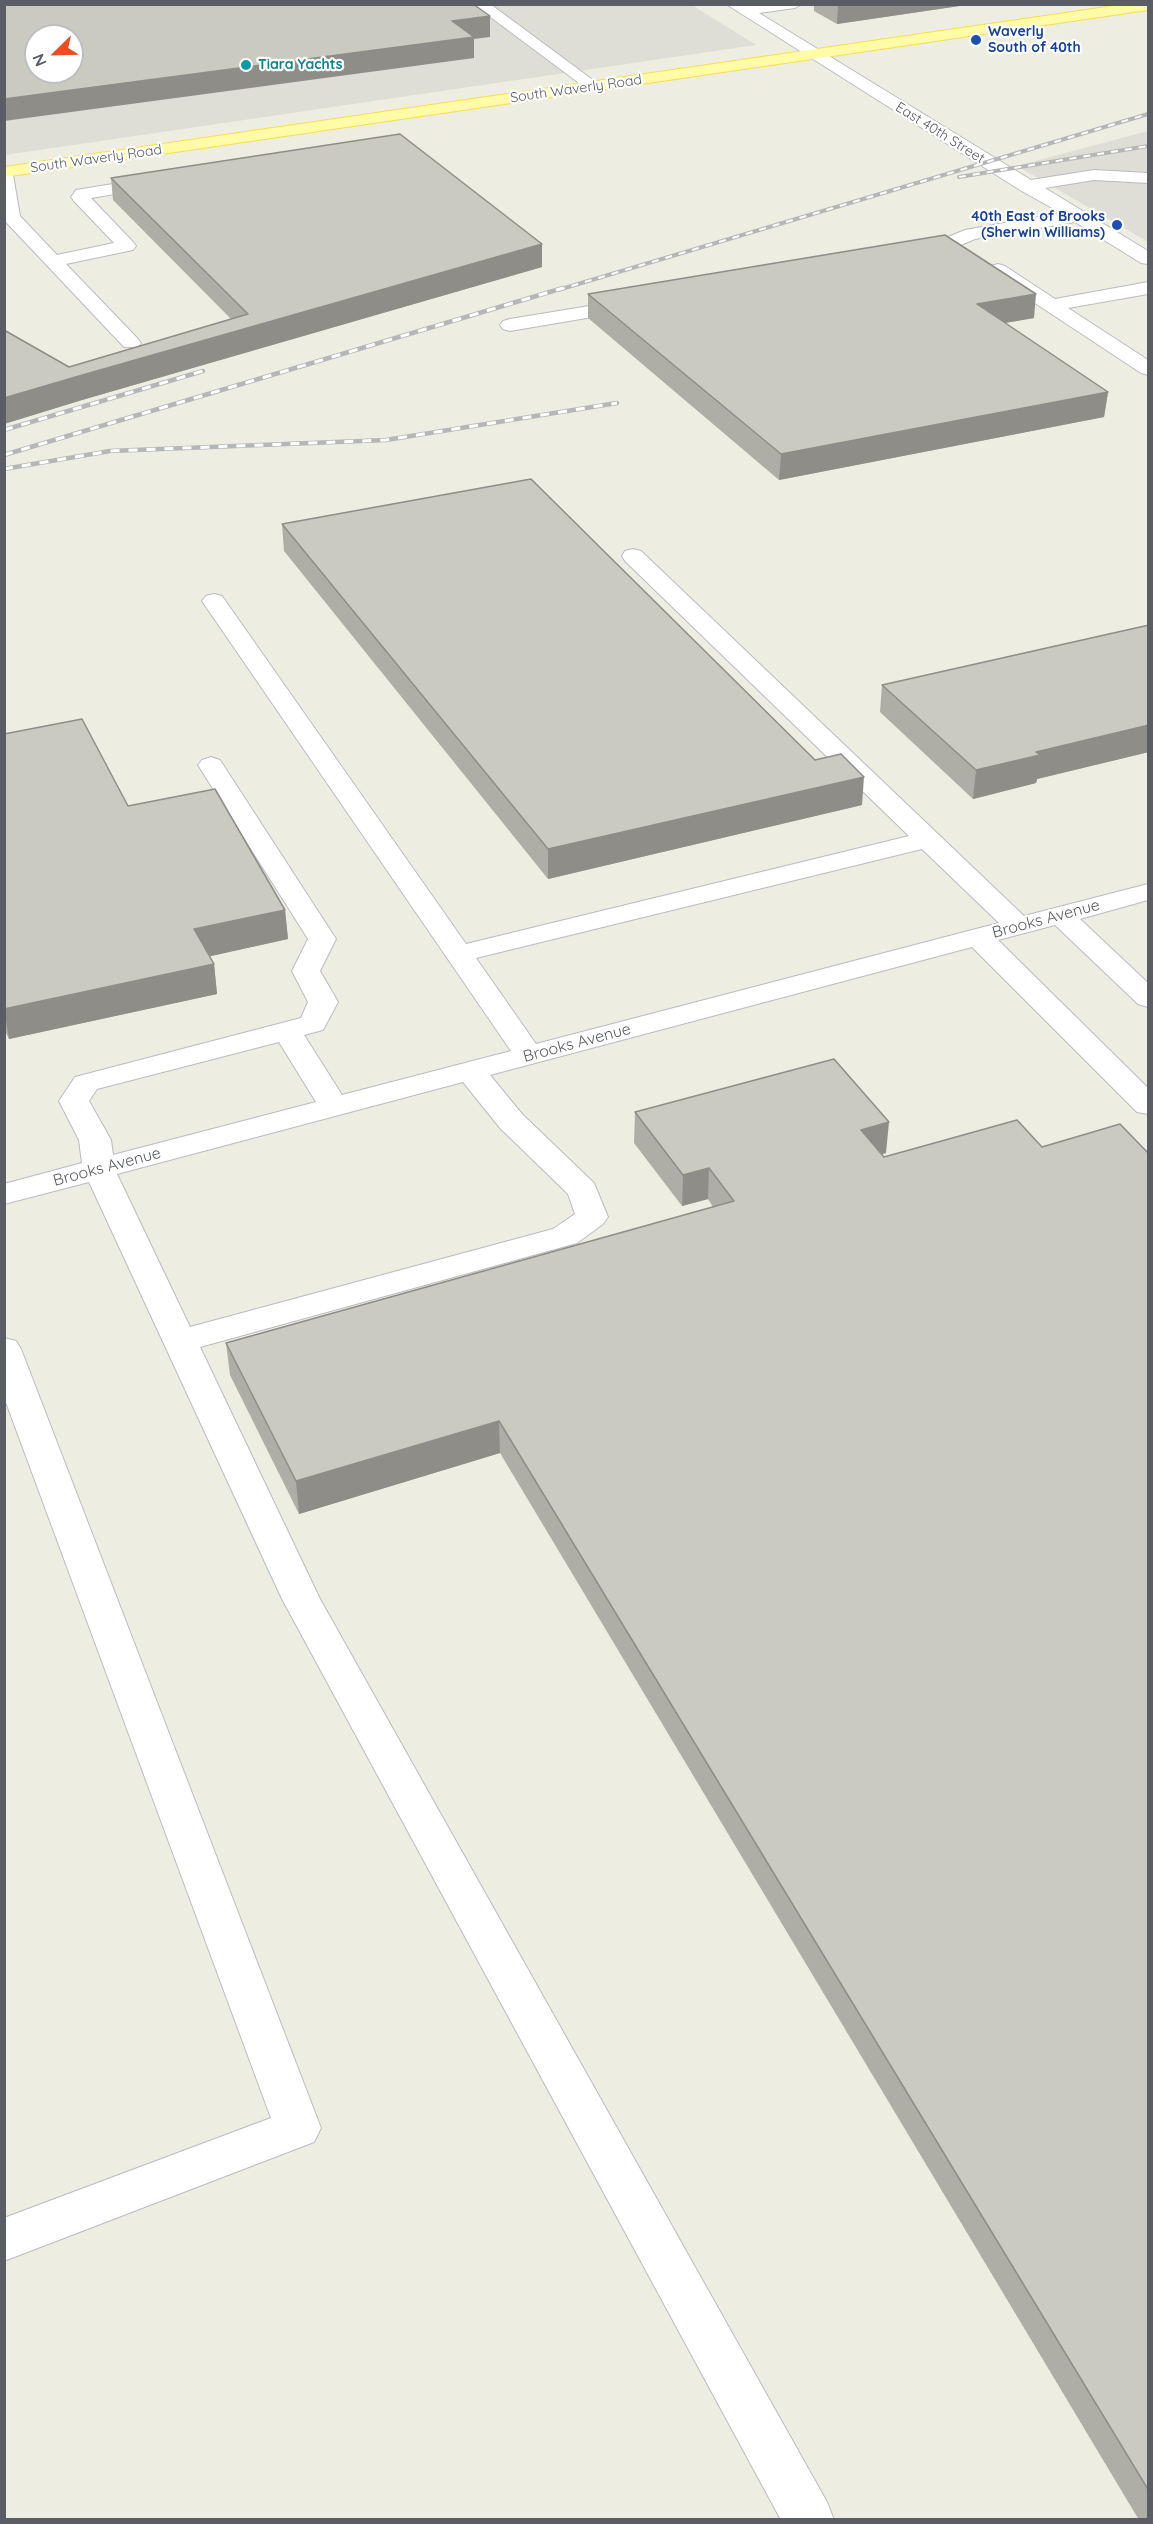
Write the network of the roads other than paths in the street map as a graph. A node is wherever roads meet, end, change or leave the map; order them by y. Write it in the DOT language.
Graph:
graph roads {
  1 [pos="480,4"];
  2 [pos="795,4"];
  3 [pos="1143,4"];
  4 [pos="1148,6"];
  5 [pos="739,8"];
  6 [pos="812,54"];
  7 [pos="594,86"];
  8 [pos="4,174"];
  9 [pos="1149,178"];
  10 [pos="176,179"];
  11 [pos="1026,186"];
  12 [pos="1076,216"];
  13 [pos="954,242"];
  14 [pos="1149,259"];
  15 [pos="53,261"];
  16 [pos="895,261"];
  17 [pos="1149,288"];
  18 [pos="650,302"];
  19 [pos="1052,305"];
  20 [pos="510,325"];
  21 [pos="131,343"];
  22 [pos="1149,369"];
  23 [pos="633,556"];
  24 [pos="214,601"];
  25 [pos="211,765"];
  26 [pos="928,839"];
  27 [pos="1149,892"];
  28 [pos="1060,915"];
  29 [pos="1018,926"];
  30 [pos="978,937"];
  31 [pos="459,954"];
  32 [pos="1149,964"];
  33 [pos="1121,972"];
  34 [pos="1149,998"];
  35 [pos="287,1031"];
  36 [pos="529,1055"];
  37 [pos="470,1071"];
  38 [pos="1149,1105"];
  39 [pos="334,1107"];
  40 [pos="99,1169"];
  41 [pos="4,1194"];
  42 [pos="180,1341"];
  43 [pos="4,1349"];
  44 [pos="4,2240"];
  45 [pos="809,2520"];
  1 -- 7 [label="street"];
  2 -- 5 [label="street"];
  3 -- 4 [label="street"];
  4 -- 6 [label="main road, South Waverly Road"];
  5 -- 6 [label="street, East 40th Street"];
  6 -- 7 [label="main road, South Waverly Road"];
  6 -- 11 [label="street, East 40th Street"];
  7 -- 8 [label="main road, South Waverly Road"];
  8 -- 15 [label="street"];
  9 -- 11 [label="street"];
  10 -- 15 [label="street"];
  11 -- 12 [label="street, East 40th Street"];
  12 -- 13 [label="street"];
  12 -- 14 [label="street, East 40th Street"];
  13 -- 16 [label="street"];
  13 -- 19 [label="street"];
  15 -- 21 [label="street"];
  17 -- 19 [label="street"];
  18 -- 20 [label="street"];
  19 -- 22 [label="street"];
  23 -- 26 [label="street"];
  24 -- 31 [label="street"];
  25 -- 35 [label="street"];
  26 -- 29 [label="street"];
  26 -- 31 [label="street"];
  27 -- 28 [label="street, Brooks Avenue"];
  28 -- 29 [label="street, Brooks Avenue"];
  28 -- 33 [label="street"];
  29 -- 30 [label="street, Brooks Avenue"];
  30 -- 36 [label="street, Brooks Avenue"];
  30 -- 38 [label="street"];
  31 -- 36 [label="street"];
  32 -- 33 [label="street"];
  33 -- 34 [label="street"];
  35 -- 39 [label="street"];
  35 -- 40 [label="street"];
  36 -- 37 [label="street, Brooks Avenue"];
  37 -- 39 [label="street, Brooks Avenue"];
  37 -- 42 [label="street"];
  39 -- 40 [label="street, Brooks Avenue"];
  40 -- 41 [label="street, Brooks Avenue"];
  40 -- 42 [label="street"];
  42 -- 45 [label="street"];
  43 -- 44 [label="street"];
}
